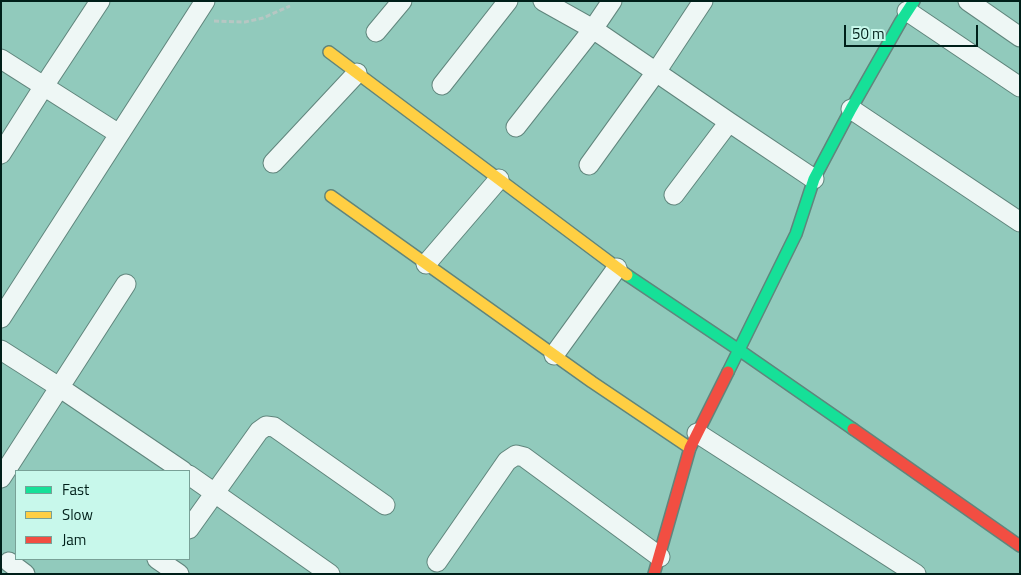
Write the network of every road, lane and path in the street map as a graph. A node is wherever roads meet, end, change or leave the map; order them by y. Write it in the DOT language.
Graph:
graph roads {
  1 [pos="100,1"];
  2 [pos="205,1"];
  3 [pos="402,1"];
  4 [pos="508,1"];
  5 [pos="543,1"];
  6 [pos="612,1"];
  7 [pos="703,1"];
  8 [pos="968,1"];
  9 [pos="290,6"];
  10 [pos="910,6"];
  11 [pos="193,20"];
  12 [pos="593,30"];
  13 [pos="376,32"];
  14 [pos="1020,37"];
  15 [pos="329,52"];
  16 [pos="1,59"];
  17 [pos="656,72"];
  18 [pos="357,73"];
  19 [pos="44,86"];
  20 [pos="442,86"];
  21 [pos="1020,87"];
  22 [pos="851,109"];
  23 [pos="729,122"];
  24 [pos="516,126"];
  25 [pos="119,134"];
  26 [pos="1,154"];
  27 [pos="273,163"];
  28 [pos="589,165"];
  29 [pos="499,179"];
  30 [pos="814,179"];
  31 [pos="674,195"];
  32 [pos="331,196"];
  33 [pos="1020,222"];
  34 [pos="426,264"];
  35 [pos="617,268"];
  36 [pos="126,284"];
  37 [pos="1,318"];
  38 [pos="1,350"];
  39 [pos="739,350"];
  40 [pos="554,355"];
  41 [pos="59,387"];
  42 [pos="694,441"];
  43 [pos="182,470"];
  44 [pos="190,476"];
  45 [pos="1,478"];
  46 [pos="214,492"];
  47 [pos="386,505"];
  48 [pos="190,528"];
  49 [pos="1020,546"];
  50 [pos="9,562"];
  51 [pos="437,562"];
  52 [pos="657,566"];
  53 [pos="26,574"];
  54 [pos="330,574"];
  55 [pos="916,574"];
  1 -- 19 [label="street"];
  2 -- 11 [label="street"];
  3 -- 13 [label="street"];
  4 -- 20 [label="street"];
  5 -- 12 [label="street"];
  6 -- 12 [label="street"];
  7 -- 17 [label="street"];
  8 -- 14 [label="street"];
  9 -- 11 [label="path"];
  10 -- 21 [label="street"];
  10 -- 22 [label="street"];
  11 -- 25 [label="street"];
  12 -- 17 [label="street"];
  12 -- 24 [label="street"];
  15 -- 18 [label="street"];
  16 -- 19 [label="street"];
  17 -- 23 [label="street"];
  17 -- 28 [label="street"];
  18 -- 27 [label="street"];
  18 -- 29 [label="street"];
  19 -- 25 [label="street"];
  19 -- 26 [label="street"];
  22 -- 30 [label="street"];
  22 -- 33 [label="street"];
  23 -- 30 [label="street"];
  23 -- 31 [label="street"];
  25 -- 37 [label="street"];
  29 -- 34 [label="street"];
  29 -- 35 [label="street"];
  30 -- 39 [label="street"];
  32 -- 34 [label="street"];
  34 -- 40 [label="street"];
  35 -- 39 [label="street"];
  35 -- 40 [label="street"];
  36 -- 41 [label="street"];
  38 -- 41 [label="street"];
  39 -- 42 [label="street"];
  39 -- 49 [label="street"];
  40 -- 42 [label="street"];
  41 -- 43 [label="street"];
  41 -- 45 [label="street"];
  42 -- 52 [label="street"];
  42 -- 55 [label="street"];
  44 -- 46 [label="street"];
  46 -- 47 [label="street"];
  46 -- 48 [label="street"];
  46 -- 54 [label="street"];
  50 -- 53 [label="street"];
  51 -- 52 [label="street"];
}
